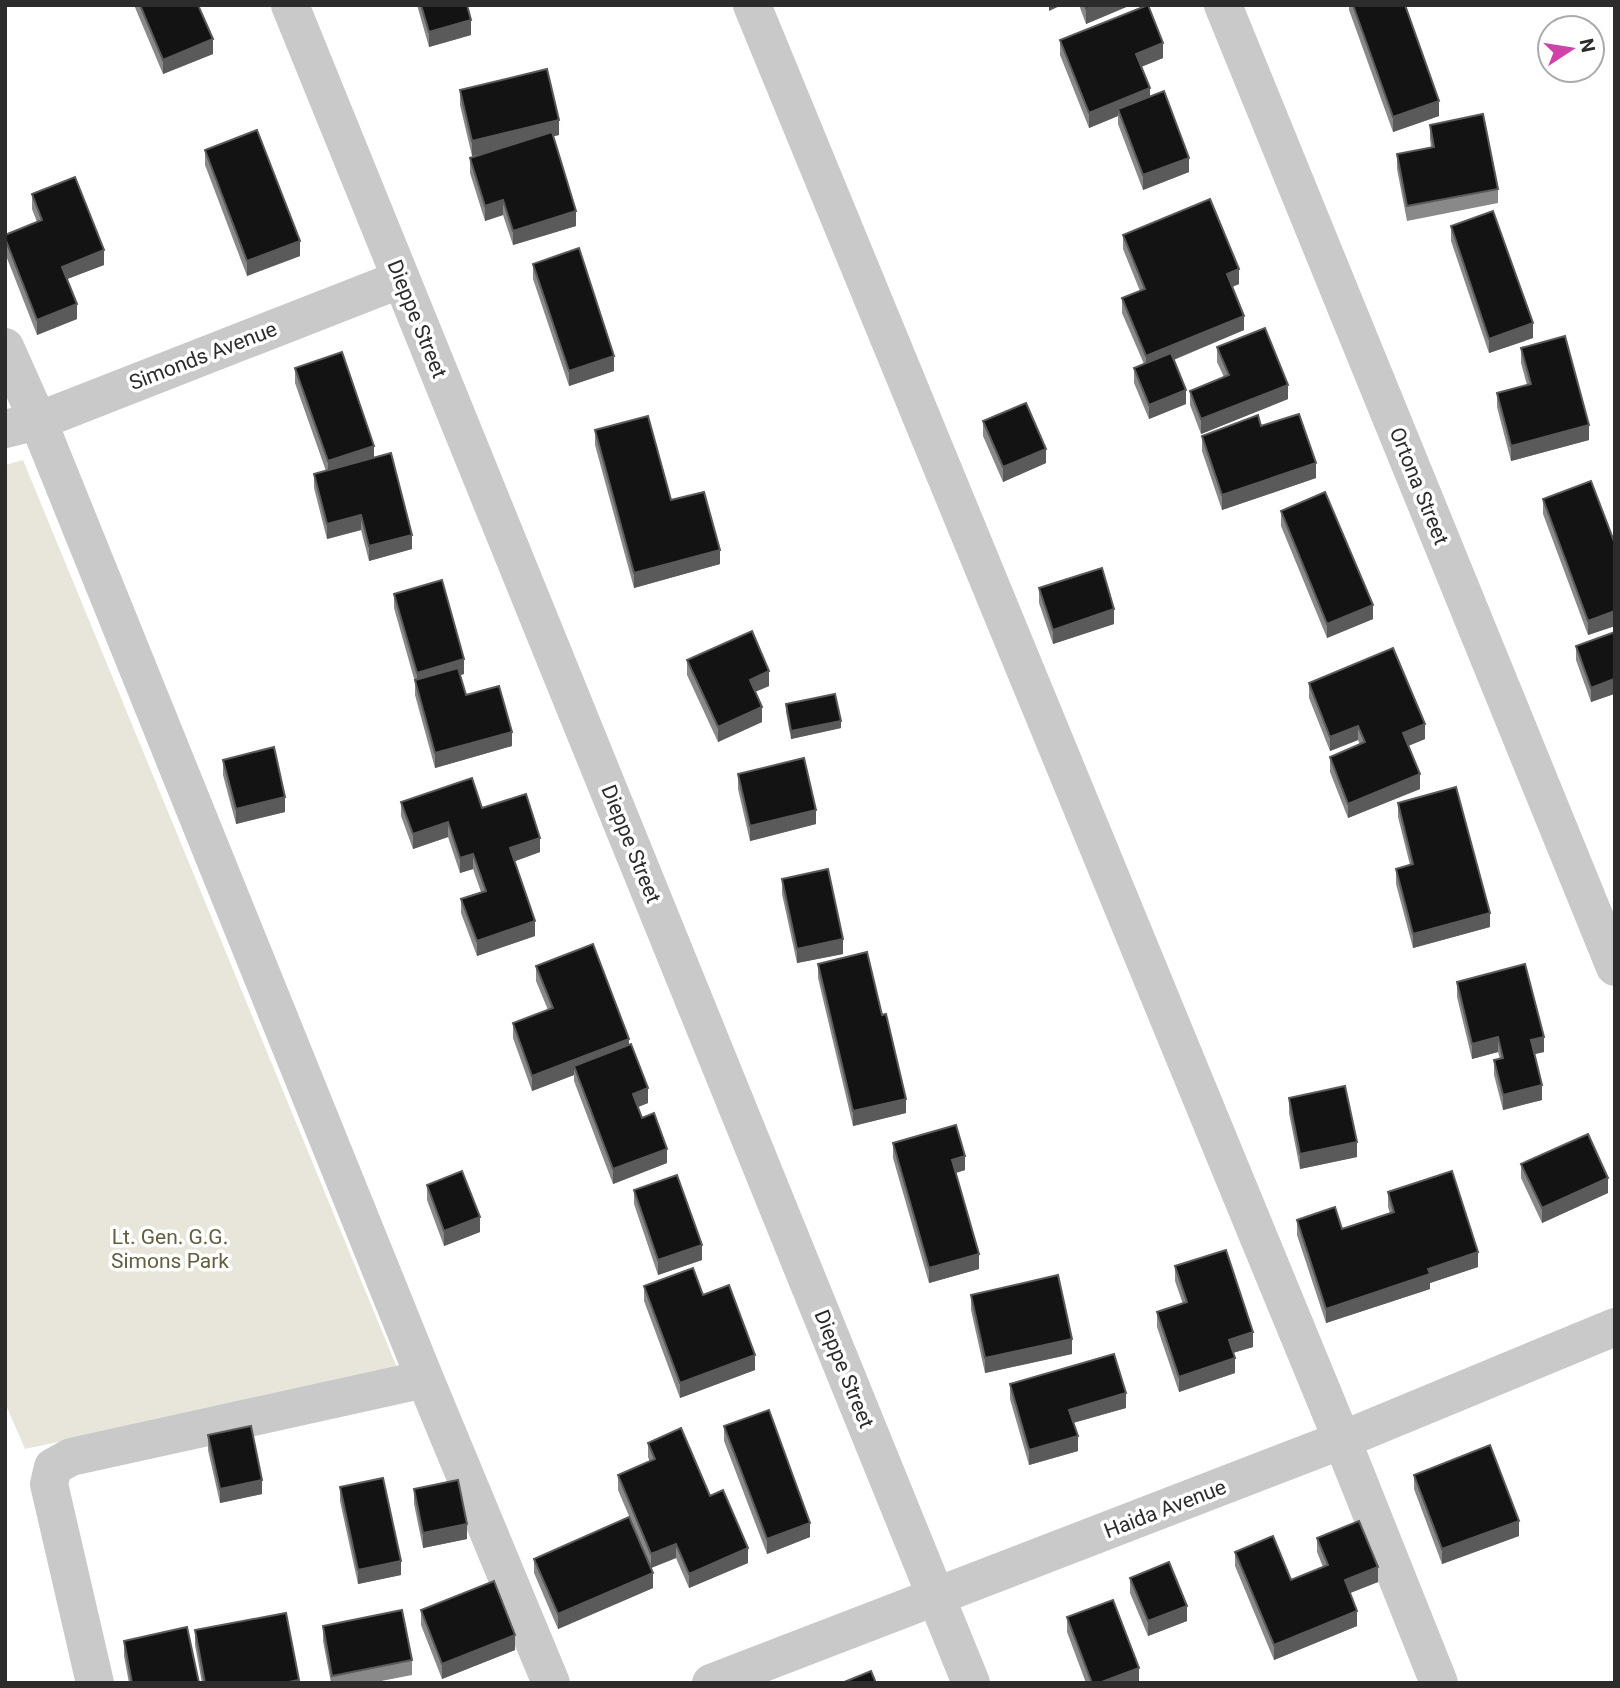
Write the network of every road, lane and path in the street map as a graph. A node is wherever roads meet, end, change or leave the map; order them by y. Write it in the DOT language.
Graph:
graph roads {
  1 [pos="290,5"];
  2 [pos="752,5"];
  3 [pos="1223,5"];
  4 [pos="401,279"];
  5 [pos="5,347"];
  6 [pos="22,425"];
  7 [pos="1615,967"];
  8 [pos="1615,1327"];
  9 [pos="425,1379"];
  10 [pos="1342,1440"];
  11 [pos="937,1597"];
  12 [pos="95,1683"];
  13 [pos="551,1683"];
  14 [pos="711,1683"];
  15 [pos="971,1683"];
  16 [pos="1439,1683"];
  1 -- 4 [label="street, Dieppe Street"];
  2 -- 10 [label="street"];
  3 -- 7 [label="street, Ortona Street"];
  4 -- 6 [label="street, Simonds Avenue"];
  4 -- 11 [label="street, Dieppe Street"];
  5 -- 6 [label="street"];
  6 -- 9 [label="street"];
  8 -- 10 [label="street, Haida Avenue"];
  9 -- 12 [label="street"];
  9 -- 13 [label="street"];
  10 -- 11 [label="street, Haida Avenue"];
  10 -- 16 [label="street"];
  11 -- 14 [label="street, Haida Avenue"];
  11 -- 15 [label="street, Dieppe Street"];
}
